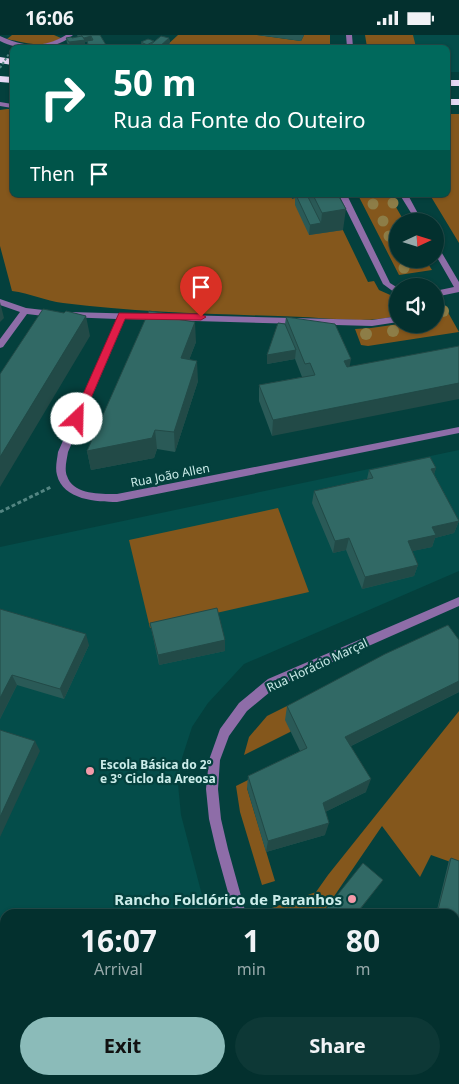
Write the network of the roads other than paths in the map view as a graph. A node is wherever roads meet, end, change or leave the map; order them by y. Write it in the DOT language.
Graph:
graph roads {
  1 [pos="3,35"];
  2 [pos="70,35"];
  3 [pos="0,38"];
  4 [pos="26,45"];
  5 [pos="50,45"];
  6 [pos="344,197"];
  7 [pos="405,197"];
  8 [pos="414,213"];
  9 [pos="444,263"];
  10 [pos="389,286"];
  11 [pos="459,289"];
  12 [pos="444,292"];
  13 [pos="0,302"];
  14 [pos="25,311"];
  15 [pos="122,316"];
  16 [pos="389,320"];
  17 [pos="0,345"];
  18 [pos="459,430"];
  19 [pos="459,601"];
  20 [pos="239,909"];
  1 -- 3 [label="street"];
  2 -- 5 [label="street"];
  3 -- 4 [label="street"];
  6 -- 10 [label="street"];
  7 -- 8 [label="street"];
  9 -- 11 [label="street"];
  11 -- 12 [label="street"];
  13 -- 14 [label="street"];
  14 -- 15 [label="street"];
  14 -- 17 [label="street"];
  15 -- 16 [label="street"];
  15 -- 18 [label="street, Rua João Allen"];
  19 -- 20 [label="street, Rua Horácio Marçal"];
}
